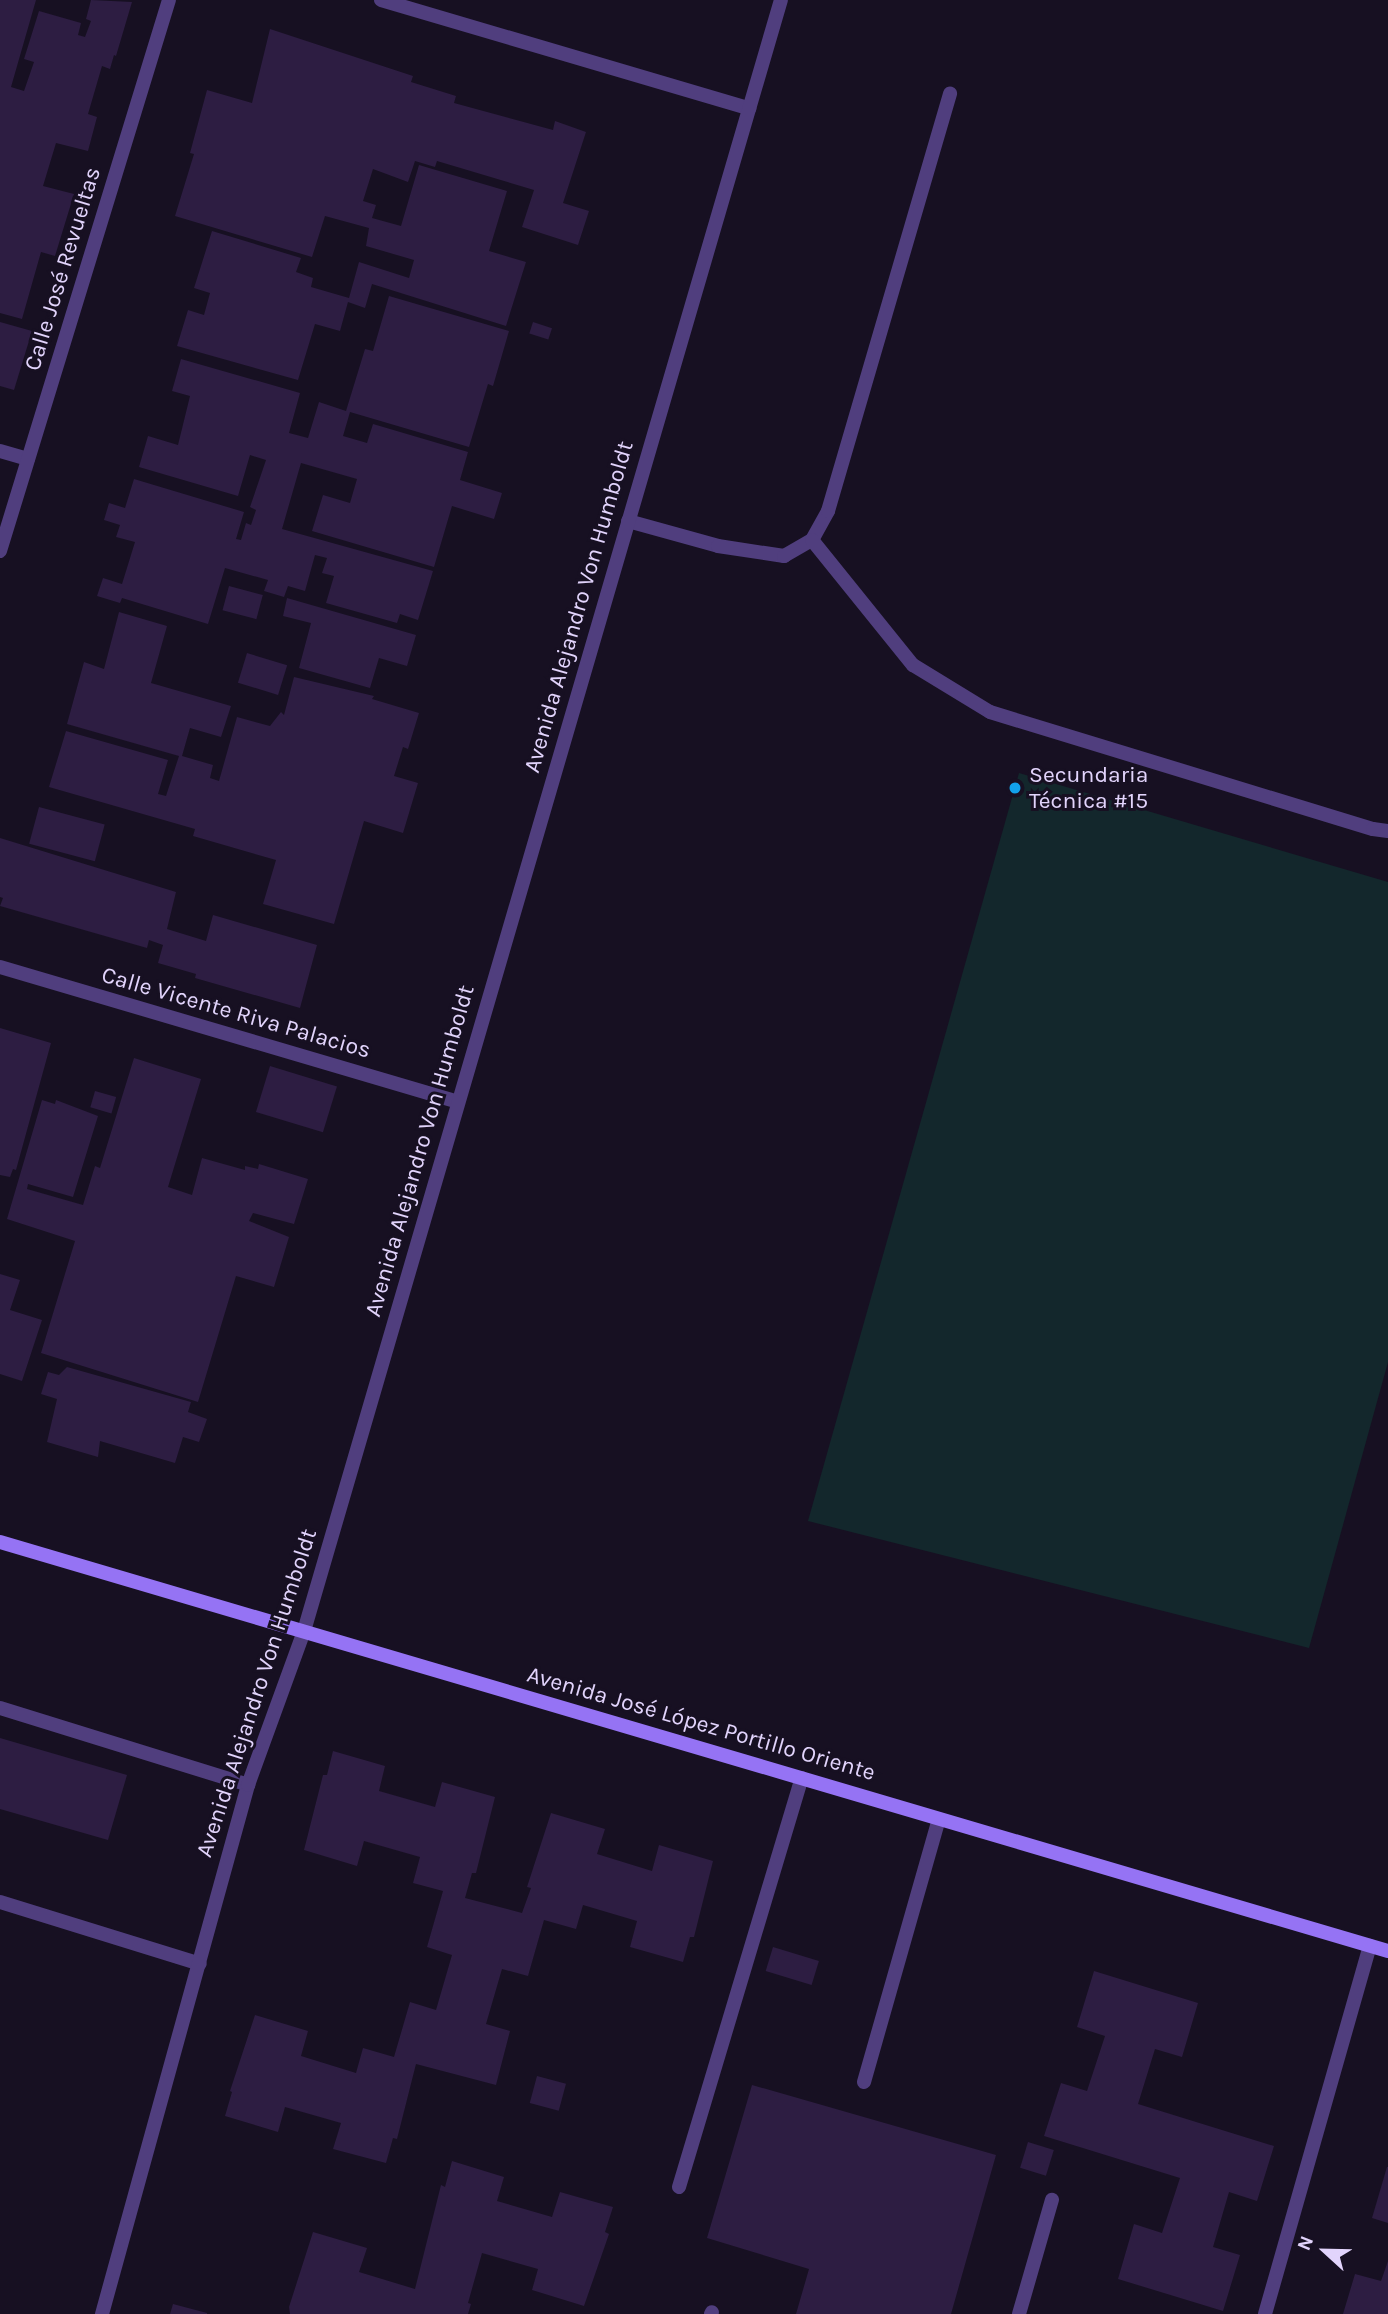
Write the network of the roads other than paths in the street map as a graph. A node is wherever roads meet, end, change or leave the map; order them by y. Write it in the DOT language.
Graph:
graph roads {
  1 [pos="169,0"];
  2 [pos="381,0"];
  3 [pos="781,0"];
  4 [pos="950,93"];
  5 [pos="749,108"];
  6 [pos="0,451"];
  7 [pos="28,459"];
  8 [pos="628,521"];
  9 [pos="812,540"];
  10 [pos="0,551"];
  11 [pos="1388,831"];
  12 [pos="0,967"];
  13 [pos="458,1102"];
  14 [pos="0,1542"];
  15 [pos="304,1631"];
  16 [pos="0,1708"];
  17 [pos="803,1778"];
  18 [pos="248,1785"];
  19 [pos="939,1819"];
  20 [pos="0,1902"];
  21 [pos="1370,1946"];
  22 [pos="1388,1951"];
  23 [pos="200,1964"];
  24 [pos="864,2082"];
  25 [pos="679,2187"];
  26 [pos="1052,2200"];
  27 [pos="102,2314"];
  28 [pos="1019,2314"];
  29 [pos="1265,2314"];
  1 -- 7 [label="street, Calle José Revueltas"];
  2 -- 5 [label="street"];
  3 -- 5 [label="street, Avenida Alejandro Von Humboldt"];
  4 -- 9 [label="street"];
  5 -- 8 [label="street, Avenida Alejandro Von Humboldt"];
  6 -- 7 [label="street"];
  7 -- 10 [label="street, Calle José Revueltas"];
  8 -- 9 [label="street"];
  8 -- 13 [label="street, Avenida Alejandro Von Humboldt"];
  9 -- 11 [label="street"];
  12 -- 13 [label="street, Calle Vicente Riva Palacios"];
  13 -- 15 [label="street, Avenida Alejandro Von Humboldt"];
  14 -- 15 [label="main road, Avenida José López Portillo Oriente"];
  15 -- 17 [label="main road, Avenida José López Portillo Oriente"];
  15 -- 18 [label="street, Avenida Alejandro Von Humboldt"];
  16 -- 18 [label="street"];
  17 -- 19 [label="main road, Avenida José López Portillo Oriente"];
  17 -- 25 [label="street"];
  18 -- 23 [label="street, Avenida Alejandro Von Humboldt"];
  19 -- 21 [label="main road, Avenida José López Portillo Oriente"];
  19 -- 24 [label="street"];
  20 -- 23 [label="street"];
  21 -- 22 [label="main road, Avenida José López Portillo Oriente"];
  21 -- 29 [label="street"];
  23 -- 27 [label="street, Avenida Alejandro Von Humboldt"];
  26 -- 28 [label="street"];
}
